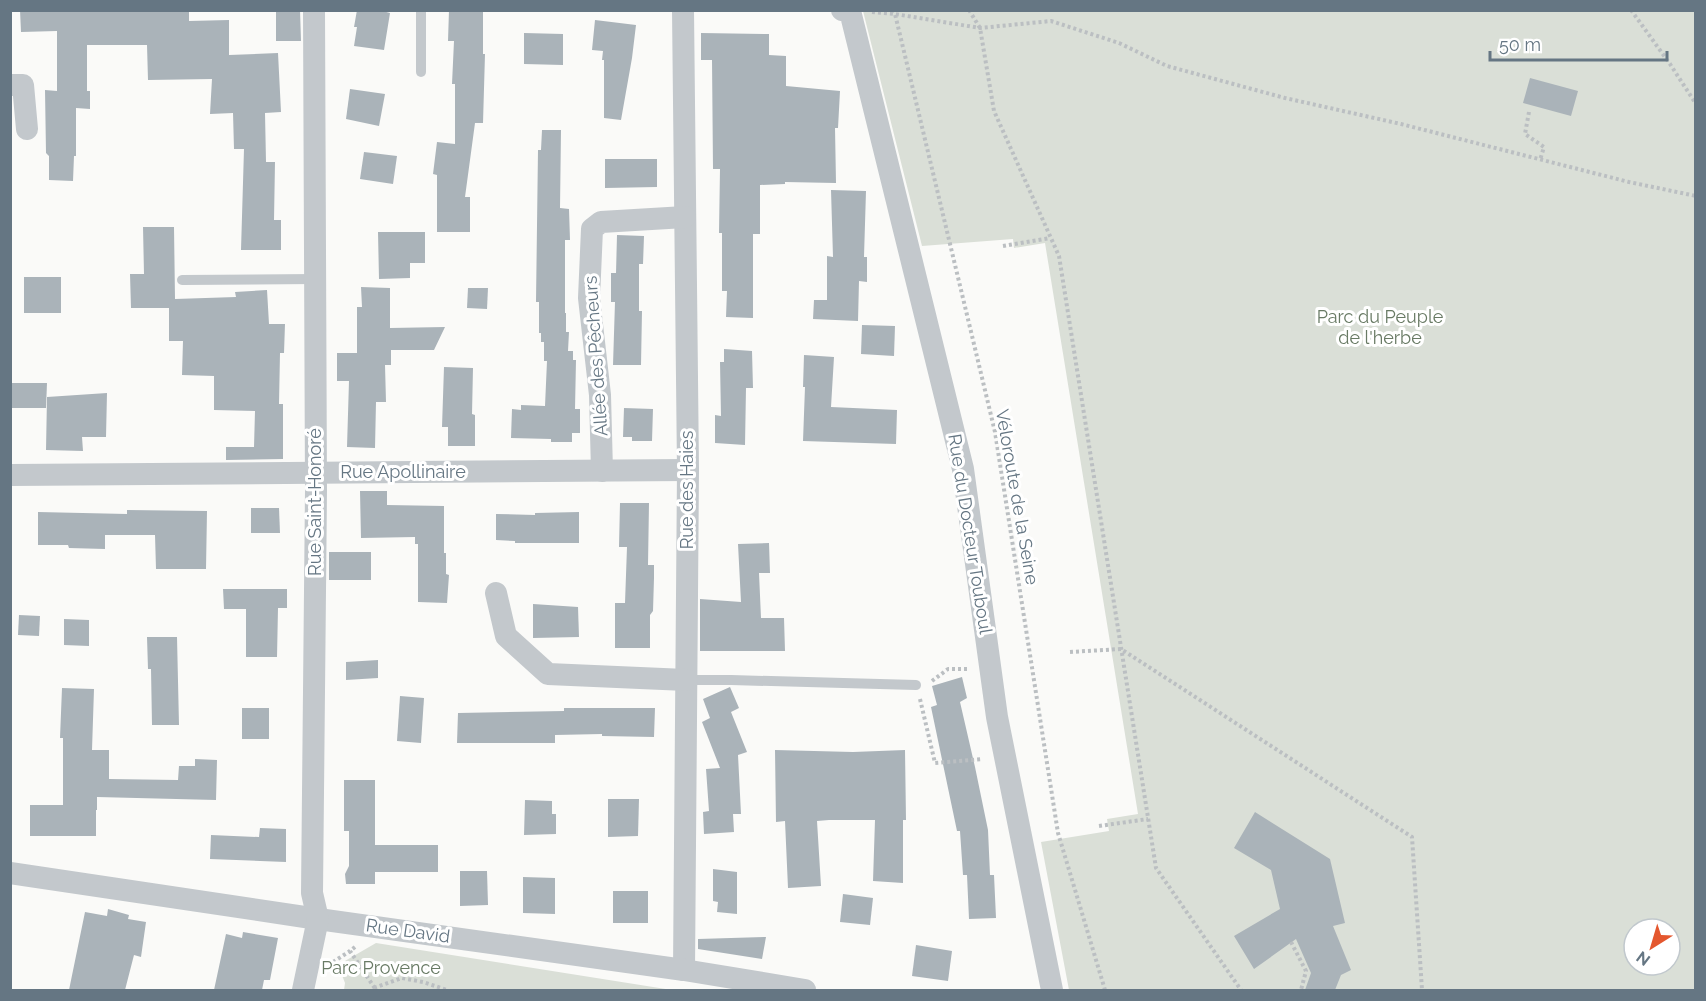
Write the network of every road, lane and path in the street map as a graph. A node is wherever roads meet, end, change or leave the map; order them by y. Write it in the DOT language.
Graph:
graph roads {
  1 [pos="314,10"];
  2 [pos="421,10"];
  3 [pos="683,10"];
  4 [pos="969,10"];
  5 [pos="1631,10"];
  6 [pos="846,11"];
  7 [pos="893,12"];
  8 [pos="980,28"];
  9 [pos="421,72"];
  10 [pos="10,85"];
  11 [pos="1695,104"];
  12 [pos="1529,112"];
  13 [pos="27,129"];
  14 [pos="1540,159"];
  15 [pos="1695,195"];
  16 [pos="685,217"];
  17 [pos="1050,238"];
  18 [pos="1003,246"];
  19 [pos="315,279"];
  20 [pos="182,280"];
  21 [pos="687,470"];
  22 [pos="602,471"];
  23 [pos="316,472"];
  24 [pos="10,474"];
  25 [pos="496,593"];
  26 [pos="1121,649"];
  27 [pos="1070,652"];
  28 [pos="991,668"];
  29 [pos="686,680"];
  30 [pos="916,686"];
  31 [pos="1006,757"];
  32 [pos="1148,819"];
  33 [pos="1099,826"];
  34 [pos="10,873"];
  35 [pos="318,919"];
  36 [pos="378,926"];
  37 [pos="1291,942"];
  38 [pos="684,970"];
  39 [pos="375,989"];
  40 [pos="303,990"];
  41 [pos="447,990"];
  42 [pos="805,990"];
  43 [pos="1052,990"];
  44 [pos="1105,990"];
  45 [pos="1241,990"];
  46 [pos="1301,990"];
  47 [pos="1422,990"];
  1 -- 19 [label="street, Rue Saint-Honoré"];
  2 -- 9 [label="lane"];
  3 -- 16 [label="street, Rue des Haies"];
  4 -- 8 [label="path"];
  5 -- 11 [label="path"];
  6 -- 7 [label="path"];
  6 -- 28 [label="street, Rue du Docteur Touboul"];
  7 -- 8 [label="path"];
  7 -- 44 [label="path, Véloroute de la Seine"];
  8 -- 14 [label="path"];
  8 -- 17 [label="path"];
  10 -- 13 [label="street"];
  12 -- 14 [label="path"];
  14 -- 15 [label="path"];
  16 -- 21 [label="street, Rue des Haies"];
  16 -- 22 [label="street, Allée des Pêcheurs"];
  17 -- 18 [label="path"];
  17 -- 26 [label="path"];
  19 -- 20 [label="lane"];
  19 -- 23 [label="street, Rue Saint-Honoré"];
  21 -- 22 [label="street, Rue Apollinaire"];
  21 -- 29 [label="street, Rue des Haies"];
  22 -- 23 [label="street, Rue Apollinaire"];
  23 -- 24 [label="street, Rue Apollinaire"];
  23 -- 35 [label="street, Rue Saint-Honoré"];
  25 -- 29 [label="street"];
  26 -- 27 [label="path"];
  26 -- 32 [label="path"];
  26 -- 47 [label="path"];
  28 -- 30 [label="path"];
  28 -- 31 [label="street, Rue du Docteur Touboul"];
  29 -- 30 [label="lane"];
  29 -- 38 [label="street, Rue des Haies"];
  30 -- 31 [label="path"];
  31 -- 43 [label="street, Rue du Docteur Touboul"];
  32 -- 33 [label="path"];
  32 -- 45 [label="path"];
  34 -- 35 [label="street, Rue David"];
  35 -- 36 [label="street, Rue David"];
  35 -- 40 [label="street, Rue Saint-Honoré"];
  36 -- 38 [label="street, Rue David"];
  36 -- 39 [label="path"];
  37 -- 46 [label="path"];
  38 -- 42 [label="street, Rue David"];
  39 -- 41 [label="path"];
}
